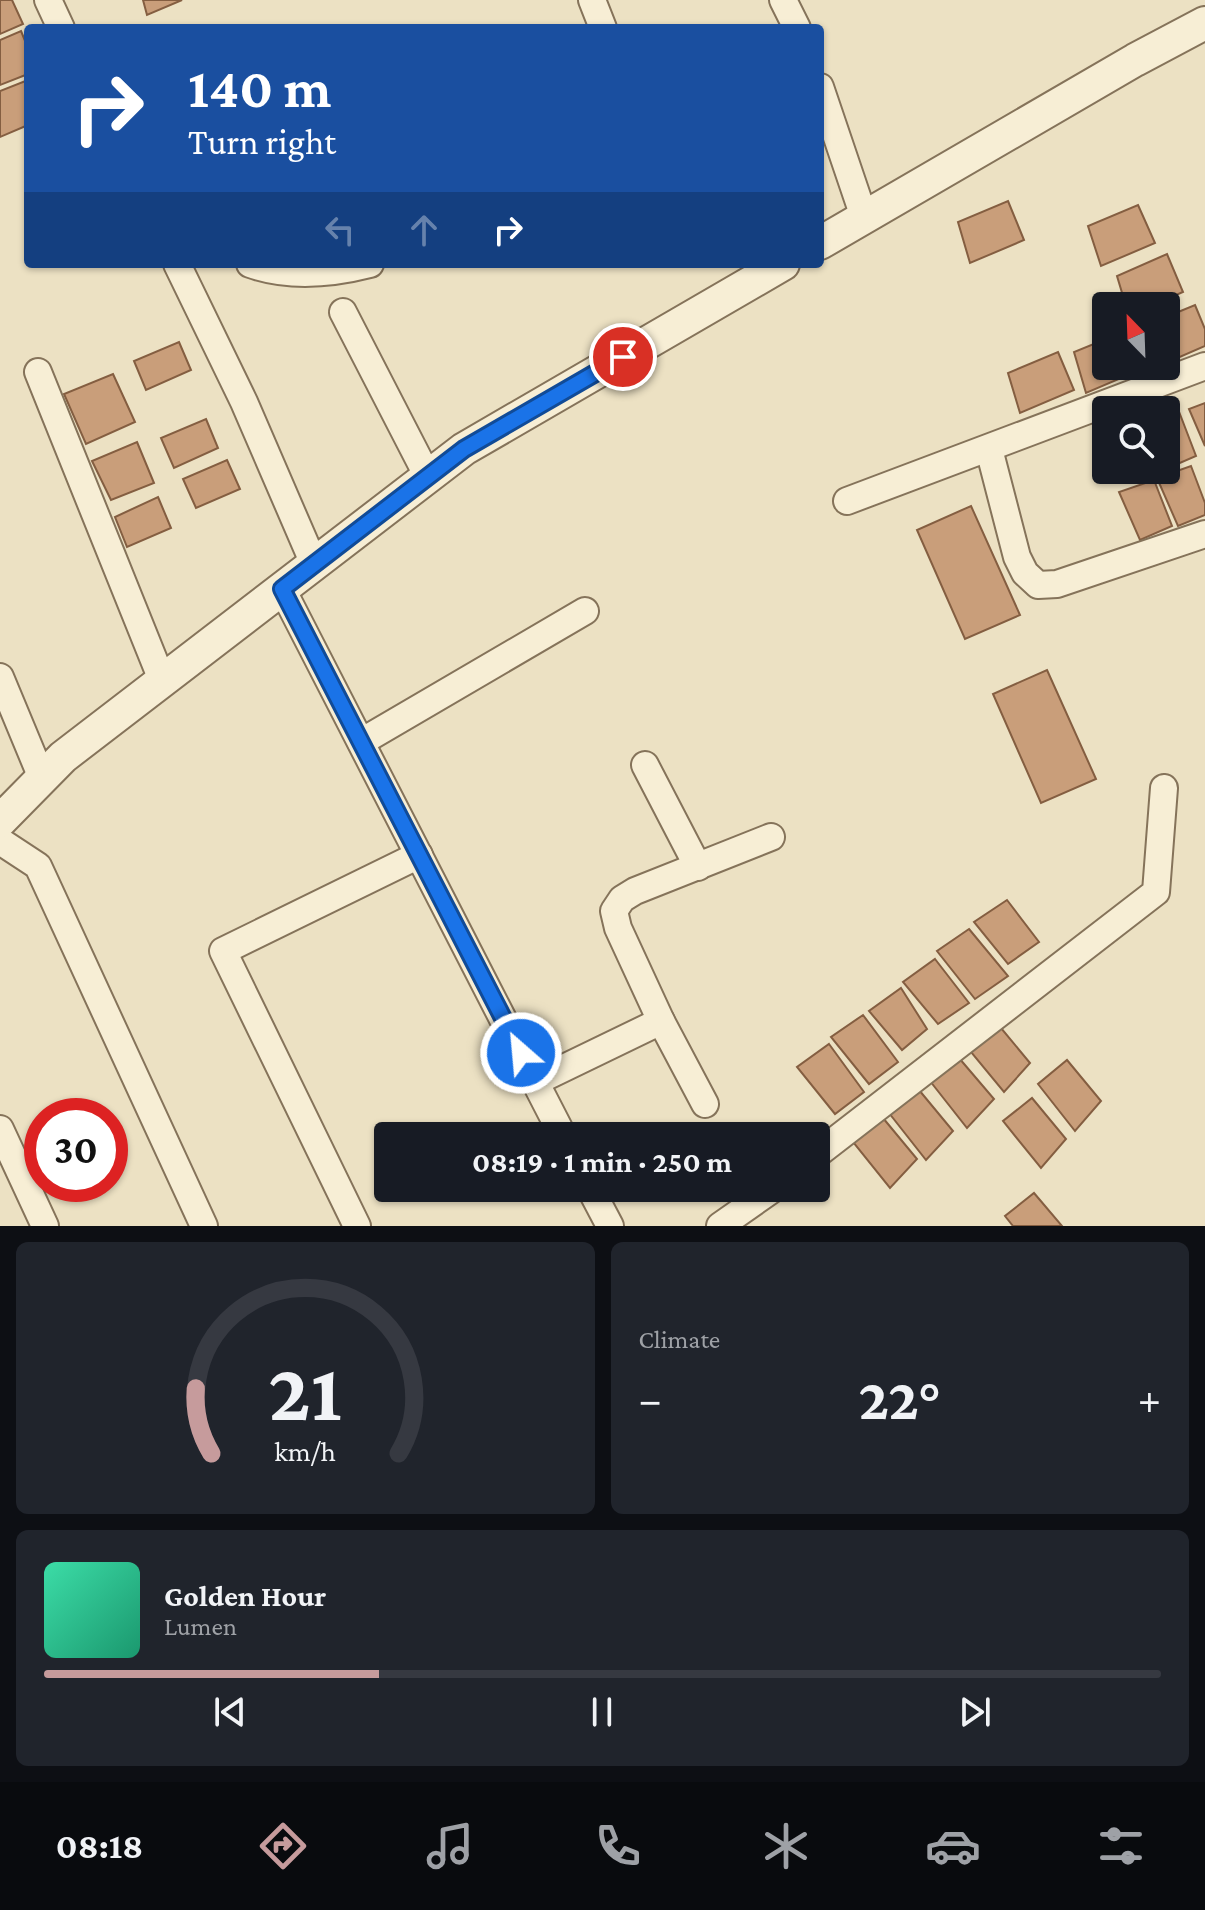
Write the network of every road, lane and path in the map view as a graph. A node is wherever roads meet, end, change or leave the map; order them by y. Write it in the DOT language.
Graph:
graph roads {
  1 [pos="48,0"];
  2 [pos="592,0"];
  3 [pos="783,0"];
  4 [pos="1205,23"];
  5 [pos="59,24"];
  6 [pos="601,24"];
  7 [pos="795,24"];
  8 [pos="826,126"];
  9 [pos="864,217"];
  10 [pos="824,241"];
  11 [pos="179,268"];
  12 [pos="262,268"];
  13 [pos="353,268"];
  14 [pos="776,268"];
  15 [pos="343,312"];
  16 [pos="1205,366"];
  17 [pos="38,372"];
  18 [pos="989,449"];
  19 [pos="428,477"];
  20 [pos="847,501"];
  21 [pos="1205,534"];
  22 [pos="314,564"];
  23 [pos="282,589"];
  24 [pos="585,611"];
  25 [pos="0,677"];
  26 [pos="162,680"];
  27 [pos="361,742"];
  28 [pos="645,765"];
  29 [pos="42,778"];
  30 [pos="1164,788"];
  31 [pos="0,821"];
  32 [pos="771,837"];
  33 [pos="0,841"];
  34 [pos="419,855"];
  35 [pos="698,867"];
  36 [pos="661,1021"];
  37 [pos="535,1082"];
  38 [pos="705,1104"];
  39 [pos="556,1122"];
  40 [pos="0,1129"];
  41 [pos="830,1144"];
  42 [pos="597,1202"];
  43 [pos="754,1202"];
  44 [pos="45,1226"];
  45 [pos="204,1226"];
  46 [pos="357,1226"];
  47 [pos="610,1226"];
  48 [pos="720,1226"];
  1 -- 5 [label="street"];
  2 -- 6 [label="street"];
  3 -- 7 [label="street"];
  4 -- 9 [label="street"];
  8 -- 9 [label="street"];
  9 -- 10 [label="street"];
  11 -- 22 [label="street"];
  12 -- 13 [label="street"];
  14 -- 19 [label="street"];
  15 -- 19 [label="street"];
  16 -- 18 [label="street"];
  17 -- 26 [label="street"];
  18 -- 20 [label="street"];
  18 -- 21 [label="street"];
  19 -- 22 [label="street"];
  22 -- 23 [label="street"];
  23 -- 26 [label="street"];
  23 -- 27 [label="street"];
  24 -- 27 [label="street"];
  25 -- 29 [label="street"];
  26 -- 29 [label="street"];
  27 -- 34 [label="street"];
  28 -- 35 [label="street"];
  29 -- 31 [label="street"];
  30 -- 41 [label="street"];
  32 -- 35 [label="street"];
  33 -- 45 [label="street"];
  34 -- 37 [label="street"];
  34 -- 46 [label="street"];
  35 -- 36 [label="street"];
  36 -- 37 [label="street"];
  36 -- 38 [label="street"];
  37 -- 39 [label="street"];
  40 -- 44 [label="street"];
  42 -- 47 [label="street"];
  43 -- 48 [label="street"];
}
